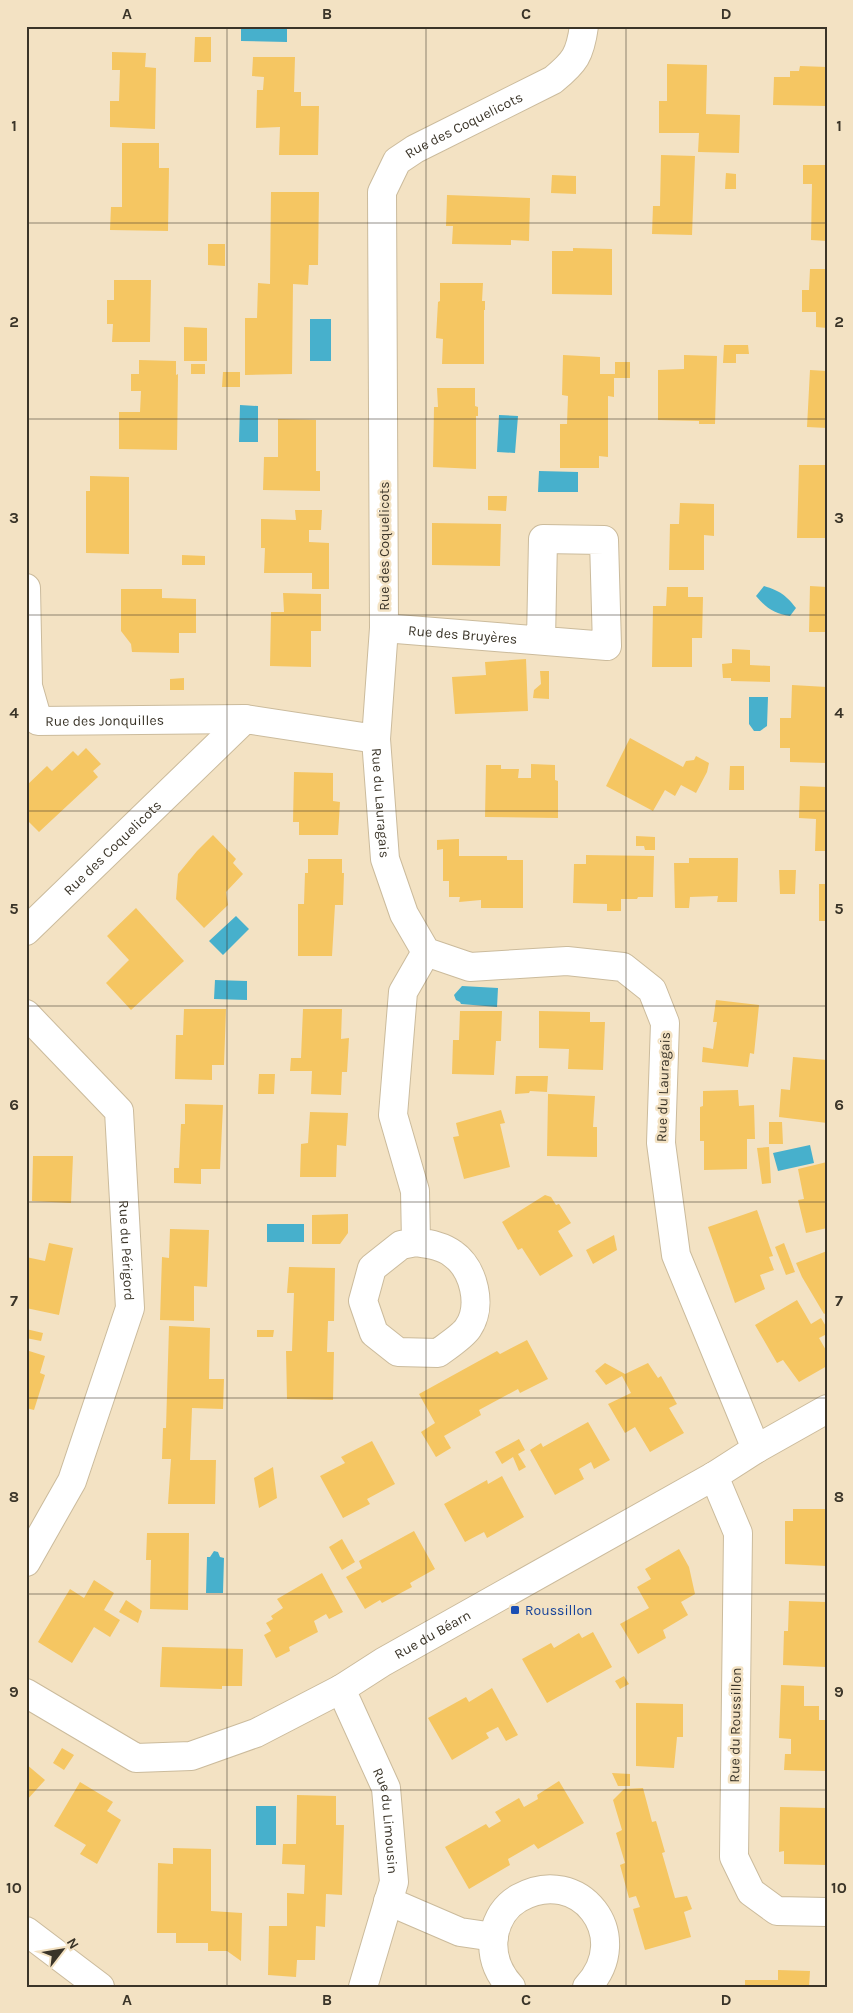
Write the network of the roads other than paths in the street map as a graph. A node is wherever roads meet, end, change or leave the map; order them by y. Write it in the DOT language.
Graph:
graph roads {
  1 [pos="584,26"];
  2 [pos="26,588"];
  3 [pos="384,628"];
  4 [pos="541,640"];
  5 [pos="245,720"];
  6 [pos="376,739"];
  7 [pos="26,931"];
  8 [pos="426,952"];
  9 [pos="26,1014"];
  10 [pos="416,1242"];
  11 [pos="827,1409"];
  12 [pos="756,1449"];
  13 [pos="714,1476"];
  14 [pos="26,1562"];
  15 [pos="341,1689"];
  16 [pos="26,1693"];
  17 [pos="388,1901"];
  18 [pos="827,1912"];
  19 [pos="26,1931"];
  20 [pos="494,1937"];
  21 [pos="100,1987"];
  22 [pos="362,1987"];
  23 [pos="511,1987"];
  24 [pos="587,1987"];
  1 -- 3 [label="street, Rue des Coquelicots"];
  2 -- 5 [label="street, Rue des Jonquilles"];
  3 -- 4 [label="street, Rue des Bruyères"];
  3 -- 6 [label="street, Rue des Coquelicots"];
  5 -- 6 [label="street"];
  5 -- 7 [label="street, Rue des Coquelicots"];
  6 -- 8 [label="street, Rue du Lauragais"];
  8 -- 10 [label="street"];
  8 -- 12 [label="street, Rue du Lauragais"];
  9 -- 14 [label="street, Rue du Périgord"];
  10 -- 10 [label="street"];
  11 -- 12 [label="street, Rue du Béarn"];
  12 -- 13 [label="street, Rue du Béarn"];
  13 -- 15 [label="street, Rue du Béarn"];
  13 -- 18 [label="street, Rue du Roussillon"];
  15 -- 16 [label="street, Rue du Béarn"];
  15 -- 17 [label="street, Rue du Limousin"];
  17 -- 20 [label="street"];
  17 -- 22 [label="street, Rue du Limousin"];
  19 -- 21 [label="street"];
  20 -- 23 [label="street"];
  20 -- 24 [label="street"];
}
